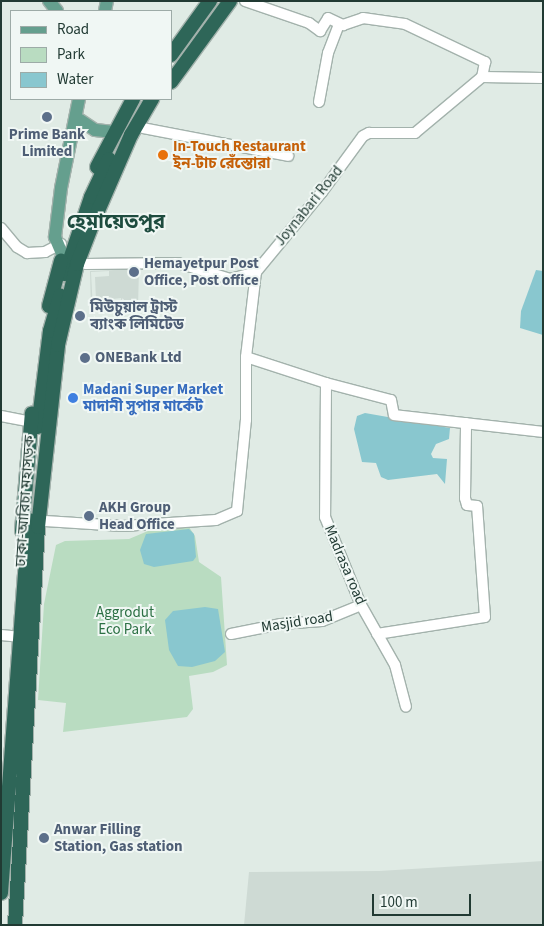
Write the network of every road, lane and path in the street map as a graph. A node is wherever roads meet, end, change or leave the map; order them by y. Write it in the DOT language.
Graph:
graph roads {
  1 [pos="200,1"];
  2 [pos="210,1"];
  3 [pos="221,1"];
  4 [pos="230,1"];
  5 [pos="245,1"];
  6 [pos="341,24"];
  7 [pos="172,40"];
  8 [pos="172,54"];
  9 [pos="172,68"];
  10 [pos="482,77"];
  11 [pos="543,78"];
  12 [pos="172,81"];
  13 [pos="79,100"];
  14 [pos="85,100"];
  15 [pos="132,100"];
  16 [pos="141,100"];
  17 [pos="151,100"];
  18 [pos="160,100"];
  19 [pos="319,102"];
  20 [pos="80,120"];
  21 [pos="143,128"];
  22 [pos="114,132"];
  23 [pos="288,156"];
  24 [pos="1,228"];
  25 [pos="61,249"];
  26 [pos="85,264"];
  27 [pos="256,272"];
  28 [pos="246,357"];
  29 [pos="326,383"];
  30 [pos="1,416"];
  31 [pos="31,422"];
  32 [pos="466,423"];
  33 [pos="543,432"];
  34 [pos="45,522"];
  35 [pos="30,588"];
  36 [pos="361,604"];
  37 [pos="231,634"];
  38 [pos="377,634"];
  39 [pos="1,635"];
  40 [pos="21,637"];
  41 [pos="406,707"];
  42 [pos="5,816"];
  43 [pos="2,884"];
  44 [pos="1,893"];
  45 [pos="15,925"];
  1 -- 7 [label="highway"];
  2 -- 8 [label="highway"];
  3 -- 9 [label="highway"];
  4 -- 12 [label="highway"];
  5 -- 6 [label="street"];
  6 -- 10 [label="street"];
  6 -- 19 [label="street"];
  10 -- 11 [label="street"];
  10 -- 27 [label="street, Joynabari Road"];
  13 -- 25 [label="main road"];
  14 -- 20 [label="main road"];
  15 -- 22 [label="highway"];
  16 -- 35 [label="highway, ঢাকা-আরিচা মহাসড়ক"];
  17 -- 35 [label="highway, ঢাকা-আরিচা মহাসড়ক"];
  18 -- 21 [label="highway"];
  20 -- 22 [label="main road"];
  20 -- 25 [label="main road"];
  21 -- 23 [label="street"];
  21 -- 26 [label="highway"];
  22 -- 25 [label="highway"];
  24 -- 25 [label="street"];
  25 -- 31 [label="highway"];
  26 -- 27 [label="street"];
  26 -- 34 [label="highway"];
  27 -- 28 [label="street"];
  28 -- 29 [label="street"];
  28 -- 34 [label="street"];
  29 -- 32 [label="street"];
  29 -- 36 [label="street, Madrasa road"];
  30 -- 31 [label="street"];
  31 -- 35 [label="highway"];
  32 -- 33 [label="street"];
  32 -- 38 [label="street"];
  34 -- 35 [label="highway"];
  35 -- 40 [label="highway, ঢাকা-আরিচা মহাসড়ক"];
  35 -- 45 [label="highway, ঢাকা-আরিচা মহাসড়ক"];
  36 -- 37 [label="street, Masjid road"];
  36 -- 38 [label="street, Madrasa road"];
  38 -- 41 [label="street, Madrasa road"];
  39 -- 40 [label="street"];
  40 -- 42 [label="highway, ঢাকা-আরিচা মহাসড়ক"];
  42 -- 43 [label="highway, ঢাকা-আরিচা মহাসড়ক"];
  43 -- 44 [label="highway, ঢাকা-আরিচা মহাসড়ক"];
}
